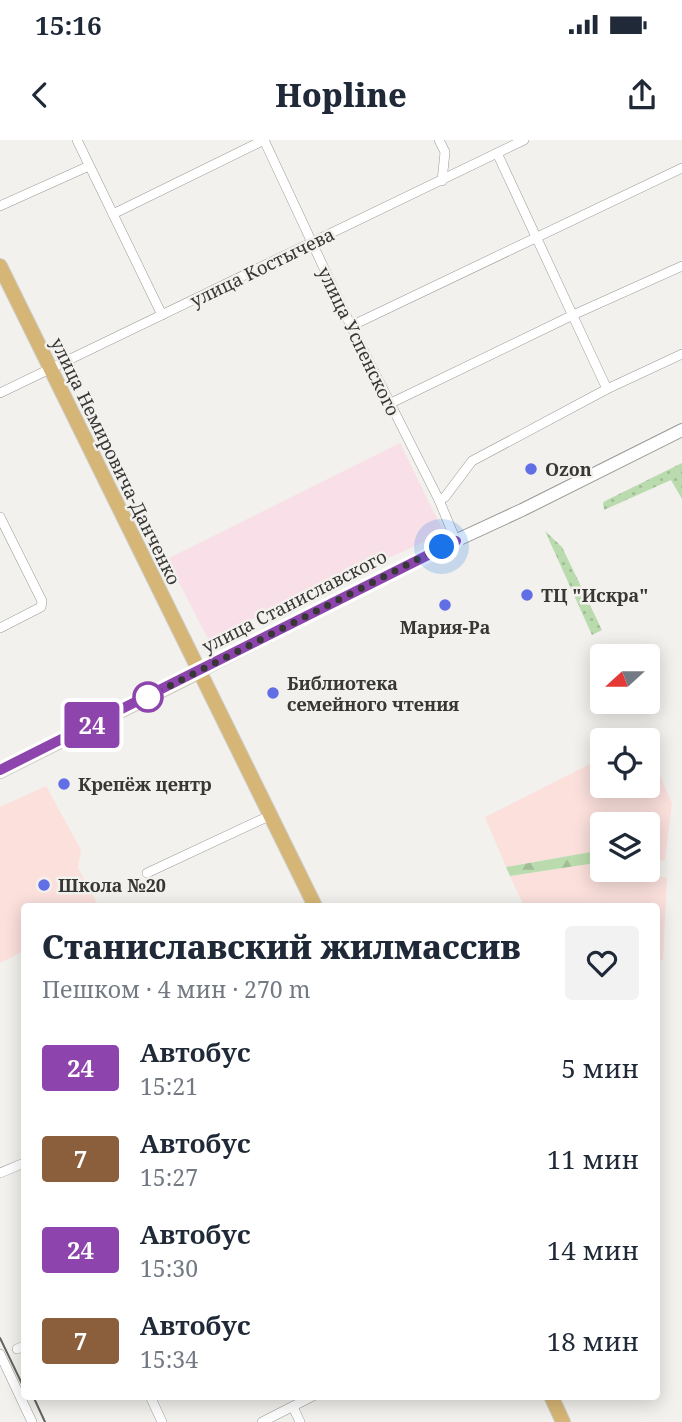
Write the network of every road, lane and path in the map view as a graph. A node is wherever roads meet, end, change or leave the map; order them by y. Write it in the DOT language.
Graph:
graph roads {
  1 [pos="77,140"];
  2 [pos="264,140"];
  3 [pos="439,140"];
  4 [pos="524,140"];
  5 [pos="497,153"];
  6 [pos="89,166"];
  7 [pos="682,168"];
  8 [pos="442,181"];
  9 [pos="0,206"];
  10 [pos="113,214"];
  11 [pos="537,238"];
  12 [pos="311,243"];
  13 [pos="0,266"];
  14 [pos="682,266"];
  15 [pos="162,315"];
  16 [pos="573,315"];
  17 [pos="351,326"];
  18 [pos="682,354"];
  19 [pos="50,369"];
  20 [pos="607,389"];
  21 [pos="0,393"];
  22 [pos="389,404"];
  23 [pos="682,430"];
  24 [pos="439,500"];
  25 [pos="0,517"];
  26 [pos="456,541"];
  27 [pos="0,628"];
  28 [pos="198,673"];
  29 [pos="0,771"];
  30 [pos="269,816"];
  31 [pos="147,873"];
  32 [pos="313,903"];
  33 [pos="21,1164"];
  34 [pos="0,1173"];
  35 [pos="0,1354"];
  36 [pos="21,1399"];
  37 [pos="22,1400"];
  38 [pos="152,1400"];
  39 [pos="306,1400"];
  40 [pos="553,1400"];
  41 [pos="293,1407"];
  42 [pos="32,1422"];
  43 [pos="162,1422"];
  44 [pos="262,1422"];
  45 [pos="300,1422"];
  46 [pos="563,1422"];
  1 -- 6 [label="street"];
  2 -- 10 [label="street"];
  2 -- 12 [label="street, улица Успенского"];
  3 -- 8 [label="street"];
  4 -- 5 [label="street, улица Костычева"];
  5 -- 8 [label="street, улица Костычева"];
  5 -- 11 [label="street"];
  6 -- 9 [label="street"];
  6 -- 10 [label="street"];
  7 -- 11 [label="street"];
  8 -- 12 [label="street, улица Костычева"];
  10 -- 15 [label="street"];
  11 -- 16 [label="street"];
  11 -- 17 [label="street"];
  12 -- 15 [label="street, улица Костычева"];
  12 -- 17 [label="street, улица Успенского"];
  13 -- 19 [label="main road, улица Немировича-Данченко"];
  14 -- 16 [label="street"];
  15 -- 19 [label="street, улица Костычева"];
  16 -- 20 [label="street"];
  16 -- 22 [label="street"];
  17 -- 22 [label="street, улица Успенского"];
  18 -- 20 [label="street"];
  19 -- 21 [label="street, улица Костычева"];
  19 -- 28 [label="main road, улица Немировича-Данченко"];
  20 -- 24 [label="street"];
  22 -- 24 [label="street, улица Успенского"];
  23 -- 26 [label="street, улица Станиславского"];
  24 -- 26 [label="street, улица Успенского"];
  25 -- 27 [label="street"];
  26 -- 28 [label="street, улица Станиславского"];
  28 -- 29 [label="main road, улица Станиславского"];
  28 -- 30 [label="main road, улица Немировича-Данченко"];
  30 -- 31 [label="street"];
  30 -- 32 [label="main road, улица Немировича-Данченко"];
  33 -- 34 [label="street"];
  35 -- 36 [label="street"];
  37 -- 42 [label="street"];
  38 -- 43 [label="street"];
  39 -- 41 [label="street"];
  40 -- 46 [label="main road"];
  41 -- 44 [label="street"];
  41 -- 45 [label="street"];
}
